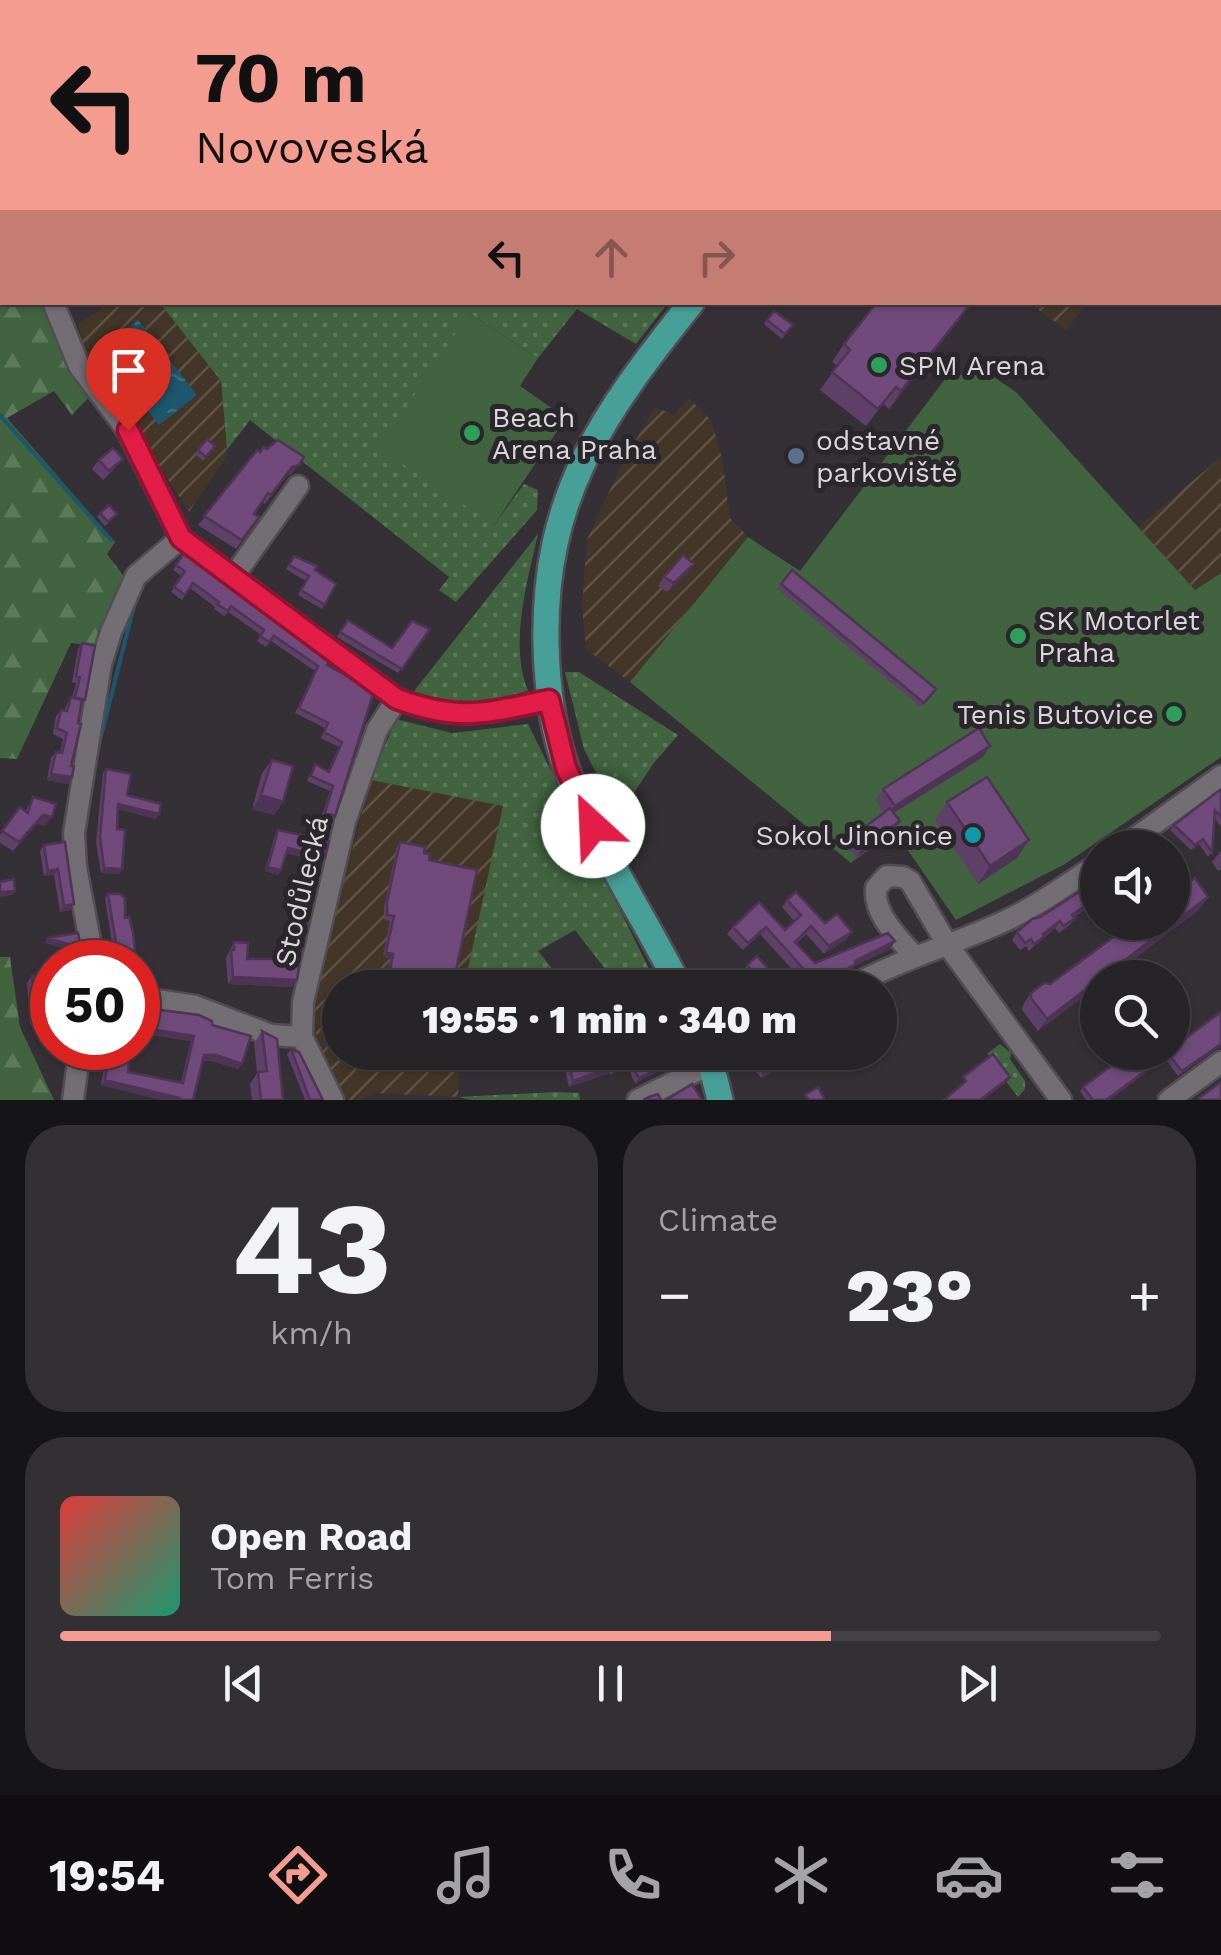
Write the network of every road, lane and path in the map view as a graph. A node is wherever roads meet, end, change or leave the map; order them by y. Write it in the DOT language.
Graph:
graph roads {
  1 [pos="54,305"];
  2 [pos="690,305"];
  3 [pos="298,486"];
  4 [pos="181,538"];
  5 [pos="233,577"];
  6 [pos="397,699"];
  7 [pos="549,700"];
  8 [pos="1221,776"];
  9 [pos="1146,830"];
  10 [pos="1080,876"];
  11 [pos="90,940"];
  12 [pos="948,944"];
  13 [pos="914,956"];
  14 [pos="670,970"];
  15 [pos="885,970"];
  16 [pos="160,1000"];
  17 [pos="302,1037"];
  18 [pos="1221,1062"];
  19 [pos="77,1070"];
  20 [pos="689,1070"];
  21 [pos="713,1070"];
  22 [pos="1049,1096"];
  23 [pos="74,1100"];
  24 [pos="333,1100"];
  25 [pos="638,1100"];
  26 [pos="720,1100"];
  27 [pos="1168,1100"];
  1 -- 4 [label="street"];
  2 -- 7 [label="main road"];
  3 -- 5 [label="street"];
  4 -- 5 [label="street"];
  4 -- 11 [label="street"];
  5 -- 6 [label="street"];
  6 -- 7 [label="street"];
  6 -- 17 [label="street, Stodůlecká"];
  7 -- 14 [label="main road"];
  8 -- 9 [label="street"];
  10 -- 12 [label="street"];
  12 -- 13 [label="street"];
  12 -- 13 [label="street"];
  12 -- 22 [label="street"];
  13 -- 15 [label="street"];
  16 -- 17 [label="street"];
  17 -- 24 [label="street"];
  18 -- 27 [label="street"];
  19 -- 23 [label="street"];
  20 -- 25 [label="street"];
  21 -- 26 [label="main road"];
}
